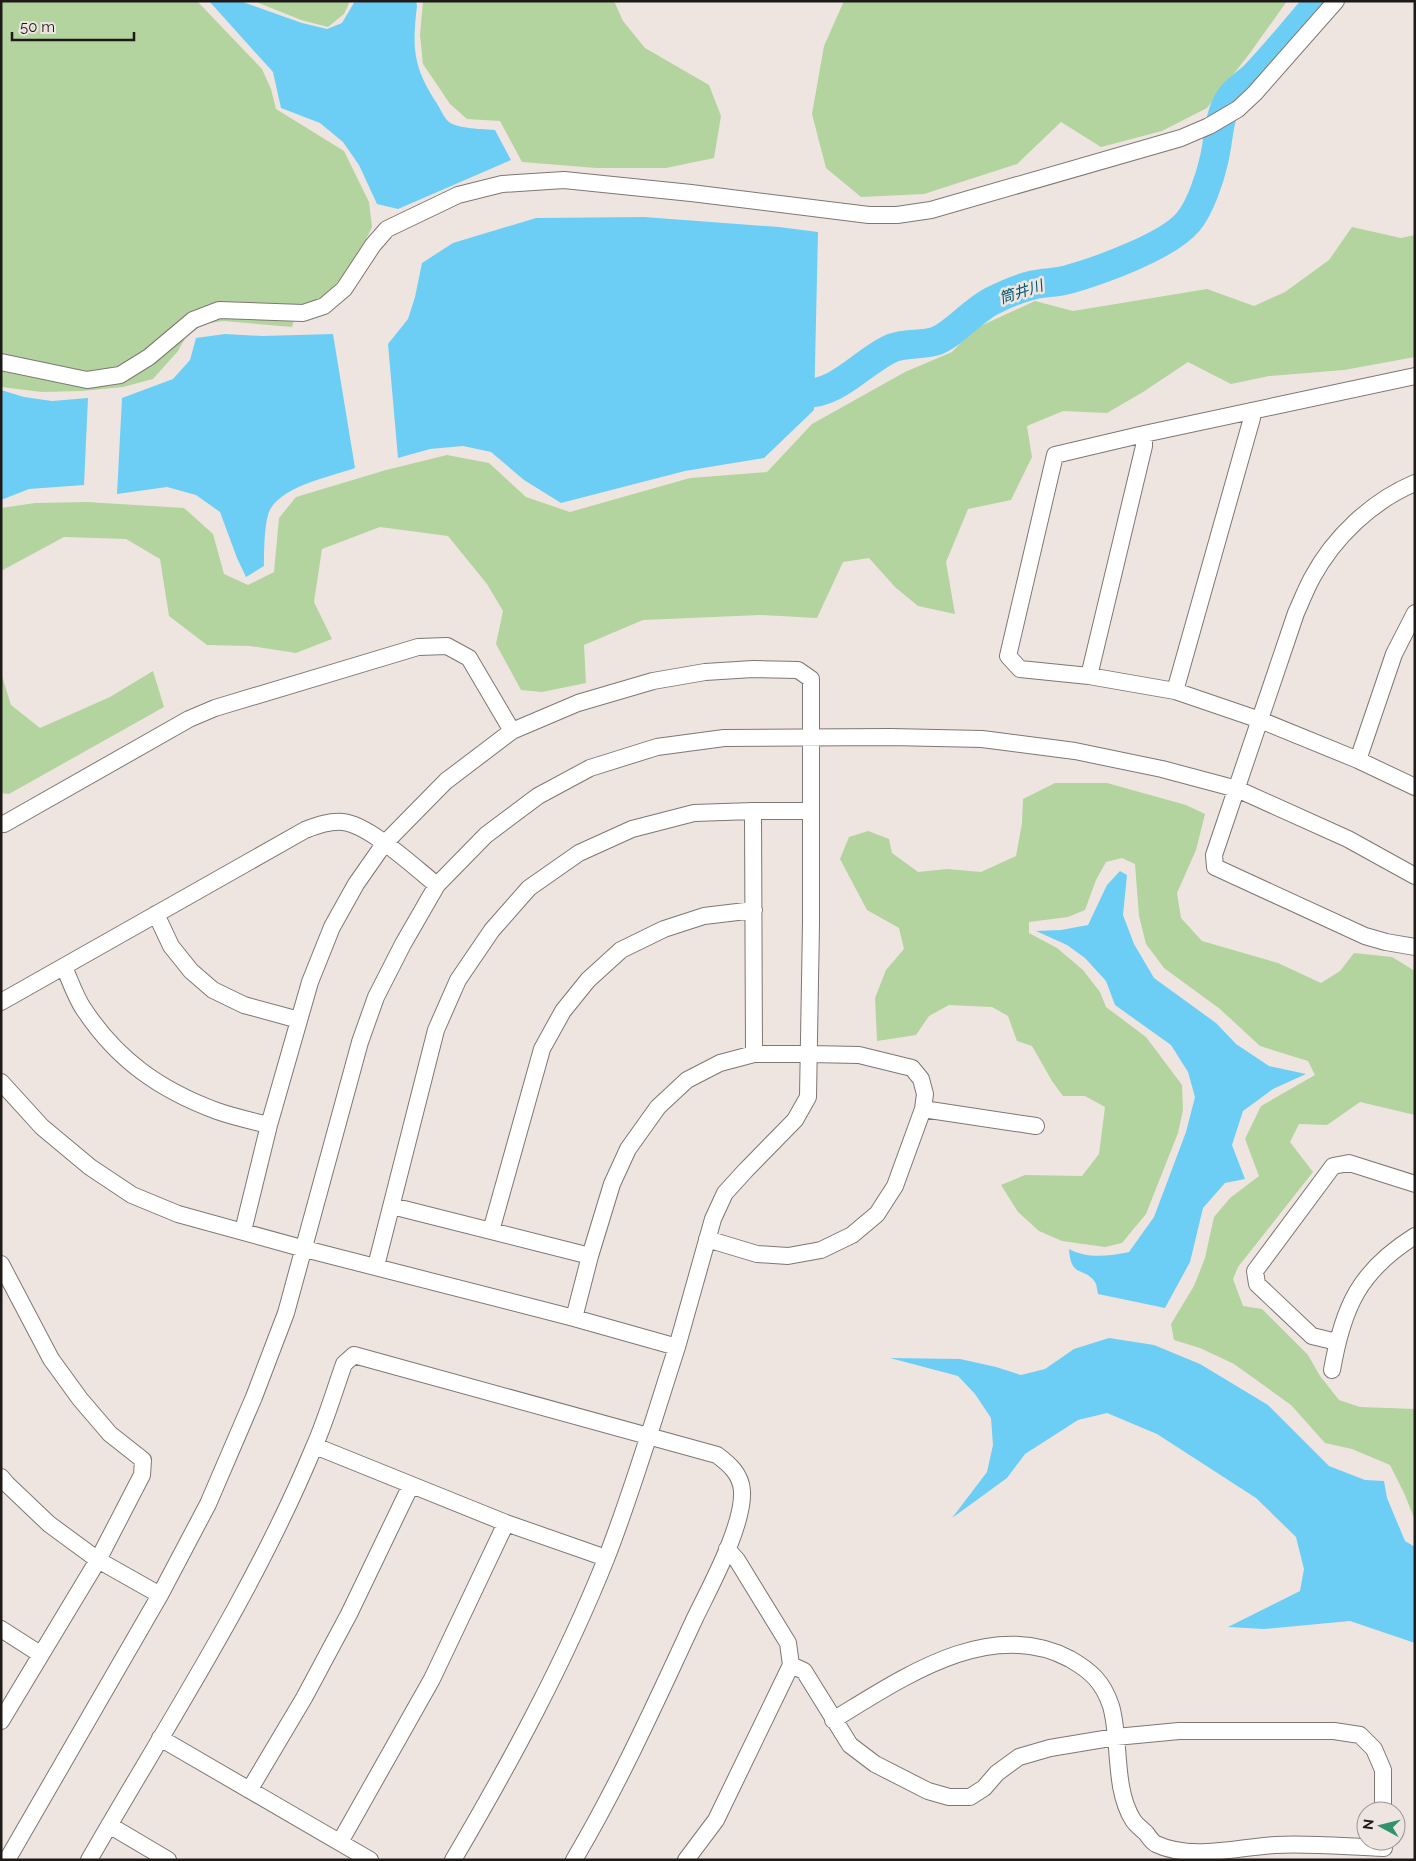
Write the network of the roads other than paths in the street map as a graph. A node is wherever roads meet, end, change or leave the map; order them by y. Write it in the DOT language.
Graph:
graph roads {
  1 [pos="1336,1"];
  2 [pos="1,362"];
  3 [pos="1415,376"];
  4 [pos="1251,411"];
  5 [pos="1144,434"];
  6 [pos="1415,483"];
  7 [pos="1415,613"];
  8 [pos="1089,676"];
  9 [pos="1175,691"];
  10 [pos="1260,720"];
  11 [pos="512,731"];
  12 [pos="811,737"];
  13 [pos="1358,760"];
  14 [pos="1415,787"];
  15 [pos="1237,788"];
  16 [pos="753,810"];
  17 [pos="811,811"];
  18 [pos="1,824"];
  19 [pos="384,844"];
  20 [pos="1415,876"];
  21 [pos="436,886"];
  22 [pos="754,910"];
  23 [pos="156,914"];
  24 [pos="1415,947"];
  25 [pos="64,967"];
  26 [pos="1,1002"];
  27 [pos="300,1020"];
  28 [pos="754,1054"];
  29 [pos="810,1054"];
  30 [pos="1,1082"];
  31 [pos="923,1109"];
  32 [pos="269,1125"];
  33 [pos="1036,1126"];
  34 [pos="1415,1184"];
  35 [pos="392,1206"];
  36 [pos="491,1230"];
  37 [pos="243,1231"];
  38 [pos="1415,1236"];
  39 [pos="706,1239"];
  40 [pos="305,1249"];
  41 [pos="590,1256"];
  42 [pos="1,1264"];
  43 [pos="376,1266"];
  44 [pos="574,1318"];
  45 [pos="1337,1342"];
  46 [pos="677,1347"];
  47 [pos="1332,1370"];
  48 [pos="649,1436"];
  49 [pos="315,1446"];
  50 [pos="1,1477"];
  51 [pos="411,1485"];
  52 [pos="506,1523"];
  53 [pos="727,1549"];
  54 [pos="606,1558"];
  55 [pos="98,1560"];
  56 [pos="160,1595"];
  57 [pos="1,1629"];
  58 [pos="40,1654"];
  59 [pos="790,1665"];
  60 [pos="834,1720"];
  61 [pos="1,1721"];
  62 [pos="1116,1737"];
  63 [pos="160,1738"];
  64 [pos="250,1789"];
  65 [pos="1384,1801"];
  66 [pos="109,1825"];
  67 [pos="340,1842"];
  68 [pos="1356,1849"];
  69 [pos="6,1860"];
  70 [pos="89,1860"];
  71 [pos="168,1860"];
  72 [pos="370,1860"];
  73 [pos="453,1860"];
  74 [pos="574,1860"];
  75 [pos="686,1860"];
  1 -- 2 [label="street"];
  3 -- 4 [label="street"];
  4 -- 5 [label="street"];
  4 -- 9 [label="street"];
  5 -- 8 [label="street"];
  5 -- 8 [label="street"];
  6 -- 10 [label="street"];
  7 -- 13 [label="street"];
  8 -- 9 [label="street"];
  9 -- 10 [label="street"];
  10 -- 13 [label="street"];
  10 -- 15 [label="street"];
  11 -- 12 [label="street"];
  11 -- 18 [label="street"];
  11 -- 19 [label="street"];
  12 -- 15 [label="street"];
  12 -- 17 [label="street"];
  12 -- 21 [label="street"];
  13 -- 14 [label="street"];
  15 -- 20 [label="street"];
  15 -- 24 [label="street"];
  16 -- 17 [label="street"];
  16 -- 22 [label="street"];
  16 -- 35 [label="street"];
  17 -- 29 [label="street"];
  19 -- 21 [label="street"];
  19 -- 23 [label="street"];
  19 -- 27 [label="street"];
  21 -- 40 [label="street"];
  22 -- 28 [label="street"];
  22 -- 36 [label="street"];
  23 -- 25 [label="street"];
  23 -- 27 [label="street"];
  25 -- 26 [label="street"];
  25 -- 32 [label="street"];
  27 -- 32 [label="street"];
  28 -- 29 [label="street"];
  28 -- 41 [label="street"];
  29 -- 31 [label="street"];
  29 -- 39 [label="street"];
  30 -- 37 [label="street"];
  31 -- 33 [label="street"];
  31 -- 39 [label="street"];
  32 -- 37 [label="street"];
  34 -- 45 [label="street"];
  35 -- 36 [label="street"];
  35 -- 43 [label="street"];
  36 -- 41 [label="street"];
  37 -- 40 [label="street"];
  38 -- 45 [label="street"];
  39 -- 46 [label="street"];
  40 -- 43 [label="street"];
  40 -- 56 [label="street"];
  41 -- 44 [label="street"];
  42 -- 55 [label="street"];
  43 -- 44 [label="street"];
  44 -- 46 [label="street"];
  45 -- 47 [label="street"];
  46 -- 48 [label="street"];
  48 -- 49 [label="street"];
  48 -- 53 [label="street"];
  48 -- 54 [label="street"];
  49 -- 51 [label="street"];
  49 -- 63 [label="street"];
  50 -- 55 [label="street"];
  51 -- 52 [label="street"];
  51 -- 64 [label="street"];
  52 -- 54 [label="street"];
  52 -- 67 [label="street"];
  53 -- 59 [label="street"];
  53 -- 74 [label="street"];
  54 -- 73 [label="street"];
  55 -- 56 [label="street"];
  55 -- 58 [label="street"];
  56 -- 69 [label="street"];
  57 -- 58 [label="street"];
  58 -- 61 [label="street"];
  59 -- 60 [label="street"];
  59 -- 75 [label="street"];
  60 -- 62 [label="street"];
  60 -- 62 [label="street"];
  62 -- 65 [label="street"];
  62 -- 68 [label="street"];
  63 -- 64 [label="street"];
  63 -- 66 [label="street"];
  64 -- 67 [label="street"];
  66 -- 70 [label="street"];
  66 -- 71 [label="street"];
  67 -- 72 [label="street"];
}
